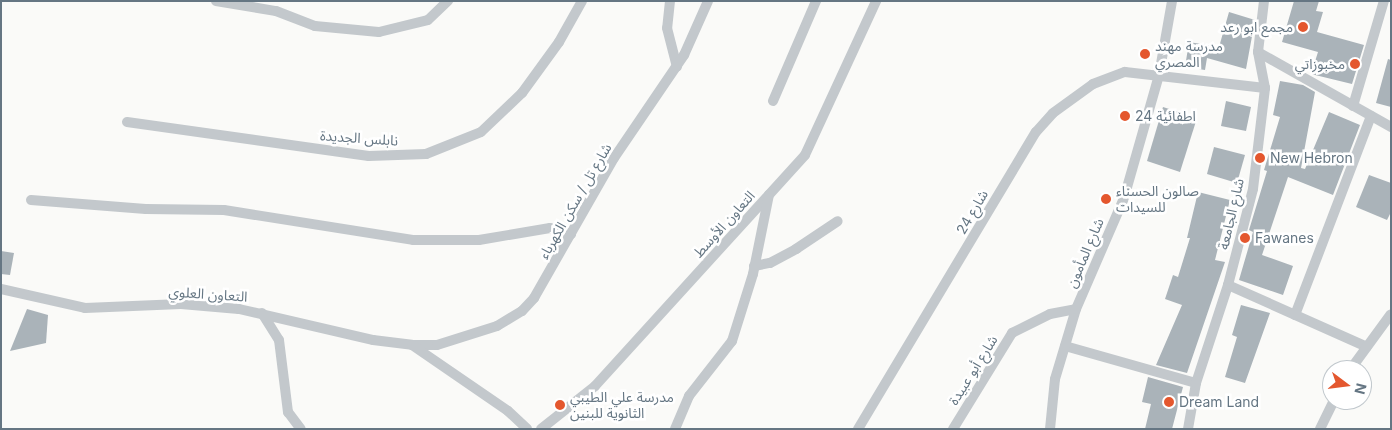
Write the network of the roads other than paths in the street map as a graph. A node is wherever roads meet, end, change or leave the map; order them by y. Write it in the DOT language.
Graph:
graph roads {
  1 [pos="216,1"];
  2 [pos="448,1"];
  3 [pos="582,1"];
  4 [pos="670,1"];
  5 [pos="708,1"];
  6 [pos="816,1"];
  7 [pos="876,1"];
  8 [pos="1172,1"];
  9 [pos="1264,1"];
  10 [pos="1384,1"];
  11 [pos="1258,52"];
  12 [pos="676,67"];
  13 [pos="1158,75"];
  14 [pos="1265,88"];
  15 [pos="773,101"];
  16 [pos="1353,106"];
  17 [pos="1371,116"];
  18 [pos="127,122"];
  19 [pos="1391,127"];
  20 [pos="770,194"];
  21 [pos="31,200"];
  22 [pos="838,221"];
  23 [pos="571,234"];
  24 [pos="754,266"];
  25 [pos="1228,285"];
  26 [pos="1,289"];
  27 [pos="1076,309"];
  28 [pos="262,313"];
  29 [pos="1391,314"];
  30 [pos="1295,315"];
  31 [pos="412,345"];
  32 [pos="1065,346"];
  33 [pos="1367,347"];
  34 [pos="1357,360"];
  35 [pos="1196,383"];
  36 [pos="1329,410"];
  37 [pos="301,429"];
  38 [pos="527,429"];
  39 [pos="542,429"];
  40 [pos="675,429"];
  41 [pos="858,429"];
  42 [pos="953,429"];
  43 [pos="1050,429"];
  44 [pos="1188,429"];
  45 [pos="1320,429"];
  1 -- 2 [label="street"];
  3 -- 18 [label="street, نابلس الجديدة"];
  4 -- 12 [label="street"];
  5 -- 12 [label="street, شارع تل / سكن الكهرباء"];
  6 -- 15 [label="street"];
  7 -- 20 [label="street, التعاون الأوسط"];
  8 -- 13 [label="street, شارع المأمون"];
  9 -- 11 [label="street, شارع الجامعة"];
  10 -- 16 [label="street"];
  11 -- 14 [label="street, شارع الجامعة"];
  11 -- 16 [label="street"];
  12 -- 23 [label="street, شارع تل / سكن الكهرباء"];
  13 -- 14 [label="street, شارع 24"];
  13 -- 27 [label="street, شارع المأمون"];
  13 -- 41 [label="street, شارع 24"];
  14 -- 25 [label="street, شارع الجامعة"];
  16 -- 17 [label="street"];
  17 -- 19 [label="street"];
  17 -- 30 [label="street"];
  20 -- 24 [label="street"];
  20 -- 39 [label="street, التعاون الأوسط"];
  21 -- 23 [label="street"];
  22 -- 24 [label="street"];
  23 -- 31 [label="street, شارع تل / سكن الكهرباء"];
  24 -- 40 [label="street"];
  25 -- 30 [label="street"];
  25 -- 35 [label="street, شارع الجامعة"];
  26 -- 28 [label="street, التعاون العلوي"];
  27 -- 32 [label="street, شارع المأمون"];
  27 -- 42 [label="street, شارع أبو عبيدة"];
  28 -- 31 [label="street, التعاون العلوي"];
  28 -- 37 [label="street"];
  29 -- 33 [label="street"];
  30 -- 33 [label="street"];
  31 -- 38 [label="street"];
  32 -- 35 [label="street"];
  32 -- 43 [label="street, شارع المأمون"];
  33 -- 34 [label="street"];
  35 -- 44 [label="street, شارع الجامعة"];
  36 -- 45 [label="street"];
}
